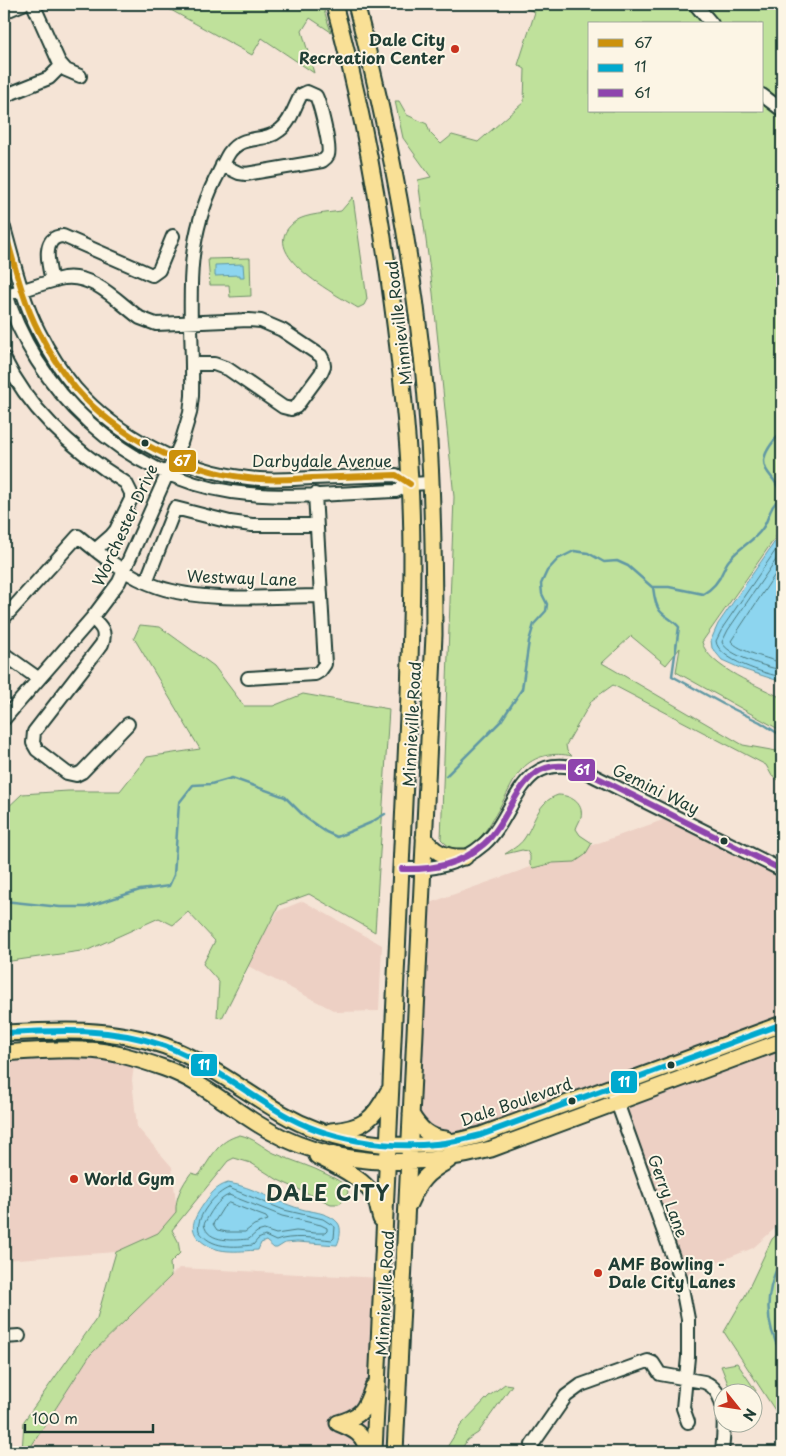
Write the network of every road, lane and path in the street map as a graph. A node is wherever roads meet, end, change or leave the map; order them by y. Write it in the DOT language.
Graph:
graph roads {
  1 [pos="23,4"];
  2 [pos="33,4"];
  3 [pos="334,4"];
  4 [pos="356,4"];
  5 [pos="695,4"];
  6 [pos="4,12"];
  7 [pos="710,22"];
  8 [pos="61,66"];
  9 [pos="80,76"];
  10 [pos="4,96"];
  11 [pos="764,96"];
  12 [pos="782,110"];
  13 [pos="222,165"];
  14 [pos="4,228"];
  15 [pos="174,236"];
  16 [pos="52,282"];
  17 [pos="22,291"];
  18 [pos="4,292"];
  19 [pos="191,322"];
  20 [pos="4,358"];
  21 [pos="193,364"];
  22 [pos="174,459"];
  23 [pos="167,473"];
  24 [pos="410,484"];
  25 [pos="430,484"];
  26 [pos="315,494"];
  27 [pos="316,525"];
  28 [pos="94,550"];
  29 [pos="125,570"];
  30 [pos="146,582"];
  31 [pos="321,596"];
  32 [pos="4,618"];
  33 [pos="92,618"];
  34 [pos="4,654"];
  35 [pos="248,678"];
  36 [pos="39,679"];
  37 [pos="4,719"];
  38 [pos="128,724"];
  39 [pos="424,837"];
  40 [pos="465,857"];
  41 [pos="402,869"];
  42 [pos="423,870"];
  43 [pos="782,870"];
  44 [pos="782,1024"];
  45 [pos="4,1034"];
  46 [pos="782,1041"];
  47 [pos="4,1053"];
  48 [pos="611,1086"];
  49 [pos="390,1088"];
  50 [pos="617,1102"];
  51 [pos="411,1114"];
  52 [pos="322,1131"];
  53 [pos="458,1141"];
  54 [pos="299,1144"];
  55 [pos="389,1144"];
  56 [pos="409,1145"];
  57 [pos="452,1158"];
  58 [pos="388,1162"];
  59 [pos="408,1162"];
  60 [pos="407,1210"];
  61 [pos="384,1234"];
  62 [pos="18,1336"];
  63 [pos="4,1337"];
  64 [pos="378,1372"];
  65 [pos="686,1378"];
  66 [pos="688,1422"];
  67 [pos="532,1445"];
  68 [pos="368,1452"];
  69 [pos="374,1452"];
  70 [pos="395,1452"];
  71 [pos="722,1452"];
  1 -- 6 [label="street"];
  2 -- 8 [label="street"];
  3 -- 24 [label="main road, Minnieville Road"];
  4 -- 25 [label="main road, Minnieville Road"];
  5 -- 7 [label="street"];
  8 -- 9 [label="street"];
  8 -- 10 [label="street"];
  11 -- 12 [label="street"];
  13 -- 13 [label="street, Worchester Drive"];
  13 -- 19 [label="street, Worchester Drive"];
  14 -- 17 [label="street, Darbydale Avenue"];
  15 -- 16 [label="street"];
  16 -- 17 [label="street"];
  16 -- 19 [label="street"];
  17 -- 18 [label="street"];
  17 -- 22 [label="street, Darbydale Avenue"];
  18 -- 23 [label="street, Darbydale Avenue"];
  19 -- 21 [label="street, Worchester Drive"];
  19 -- 21 [label="street"];
  20 -- 28 [label="street"];
  21 -- 22 [label="street, Worchester Drive"];
  22 -- 23 [label="street, Worchester Drive"];
  22 -- 24 [label="street, Darbydale Avenue"];
  23 -- 26 [label="street, Darbydale Avenue"];
  23 -- 29 [label="street, Worchester Drive"];
  24 -- 25 [label="street, Darbydale Avenue"];
  24 -- 26 [label="street, Darbydale Avenue"];
  24 -- 41 [label="main road, Minnieville Road"];
  25 -- 39 [label="main road, Minnieville Road"];
  26 -- 27 [label="street"];
  27 -- 30 [label="street"];
  27 -- 31 [label="street"];
  28 -- 29 [label="street, Westway Lane"];
  28 -- 32 [label="street, Westway Lane"];
  29 -- 30 [label="street, Westway Lane"];
  29 -- 33 [label="street, Worchester Drive"];
  30 -- 31 [label="street, Westway Lane"];
  31 -- 35 [label="street"];
  33 -- 36 [label="street, Worchester Drive"];
  33 -- 38 [label="street"];
  34 -- 36 [label="street"];
  36 -- 37 [label="street, Worchester Drive"];
  39 -- 40 [label="main road"];
  39 -- 42 [label="main road, Minnieville Road"];
  40 -- 42 [label="street, Gemini Way"];
  40 -- 43 [label="street, Gemini Way"];
  41 -- 42 [label="street, Gemini Way"];
  41 -- 49 [label="main road, Minnieville Road"];
  42 -- 51 [label="main road, Minnieville Road"];
  44 -- 48 [label="main road, Dale Boulevard"];
  45 -- 52 [label="main road, Dale Boulevard"];
  46 -- 50 [label="main road"];
  47 -- 54 [label="main road"];
  48 -- 50 [label="street, Gerry Lane"];
  48 -- 53 [label="main road, Dale Boulevard"];
  49 -- 52 [label="main road"];
  49 -- 55 [label="main road, Minnieville Road"];
  50 -- 57 [label="main road"];
  50 -- 65 [label="street, Gerry Lane"];
  51 -- 53 [label="main road"];
  51 -- 56 [label="main road, Minnieville Road"];
  52 -- 55 [label="main road, Dale Boulevard"];
  53 -- 56 [label="main road, Dale Boulevard"];
  54 -- 58 [label="main road"];
  54 -- 61 [label="main road"];
  55 -- 56 [label="main road, Dale Boulevard"];
  55 -- 58 [label="main road, Minnieville Road"];
  56 -- 59 [label="main road, Minnieville Road"];
  57 -- 59 [label="main road"];
  57 -- 60 [label="main road"];
  58 -- 59 [label="main road"];
  58 -- 61 [label="main road, Minnieville Road"];
  59 -- 60 [label="main road, Minnieville Road"];
  60 -- 70 [label="main road, Minnieville Road"];
  61 -- 64 [label="main road, Minnieville Road"];
  62 -- 63 [label="street"];
  64 -- 68 [label="main road"];
  64 -- 69 [label="main road, Minnieville Road"];
  65 -- 66 [label="street, Gerry Lane"];
  65 -- 67 [label="street"];
  65 -- 71 [label="street"];
}
